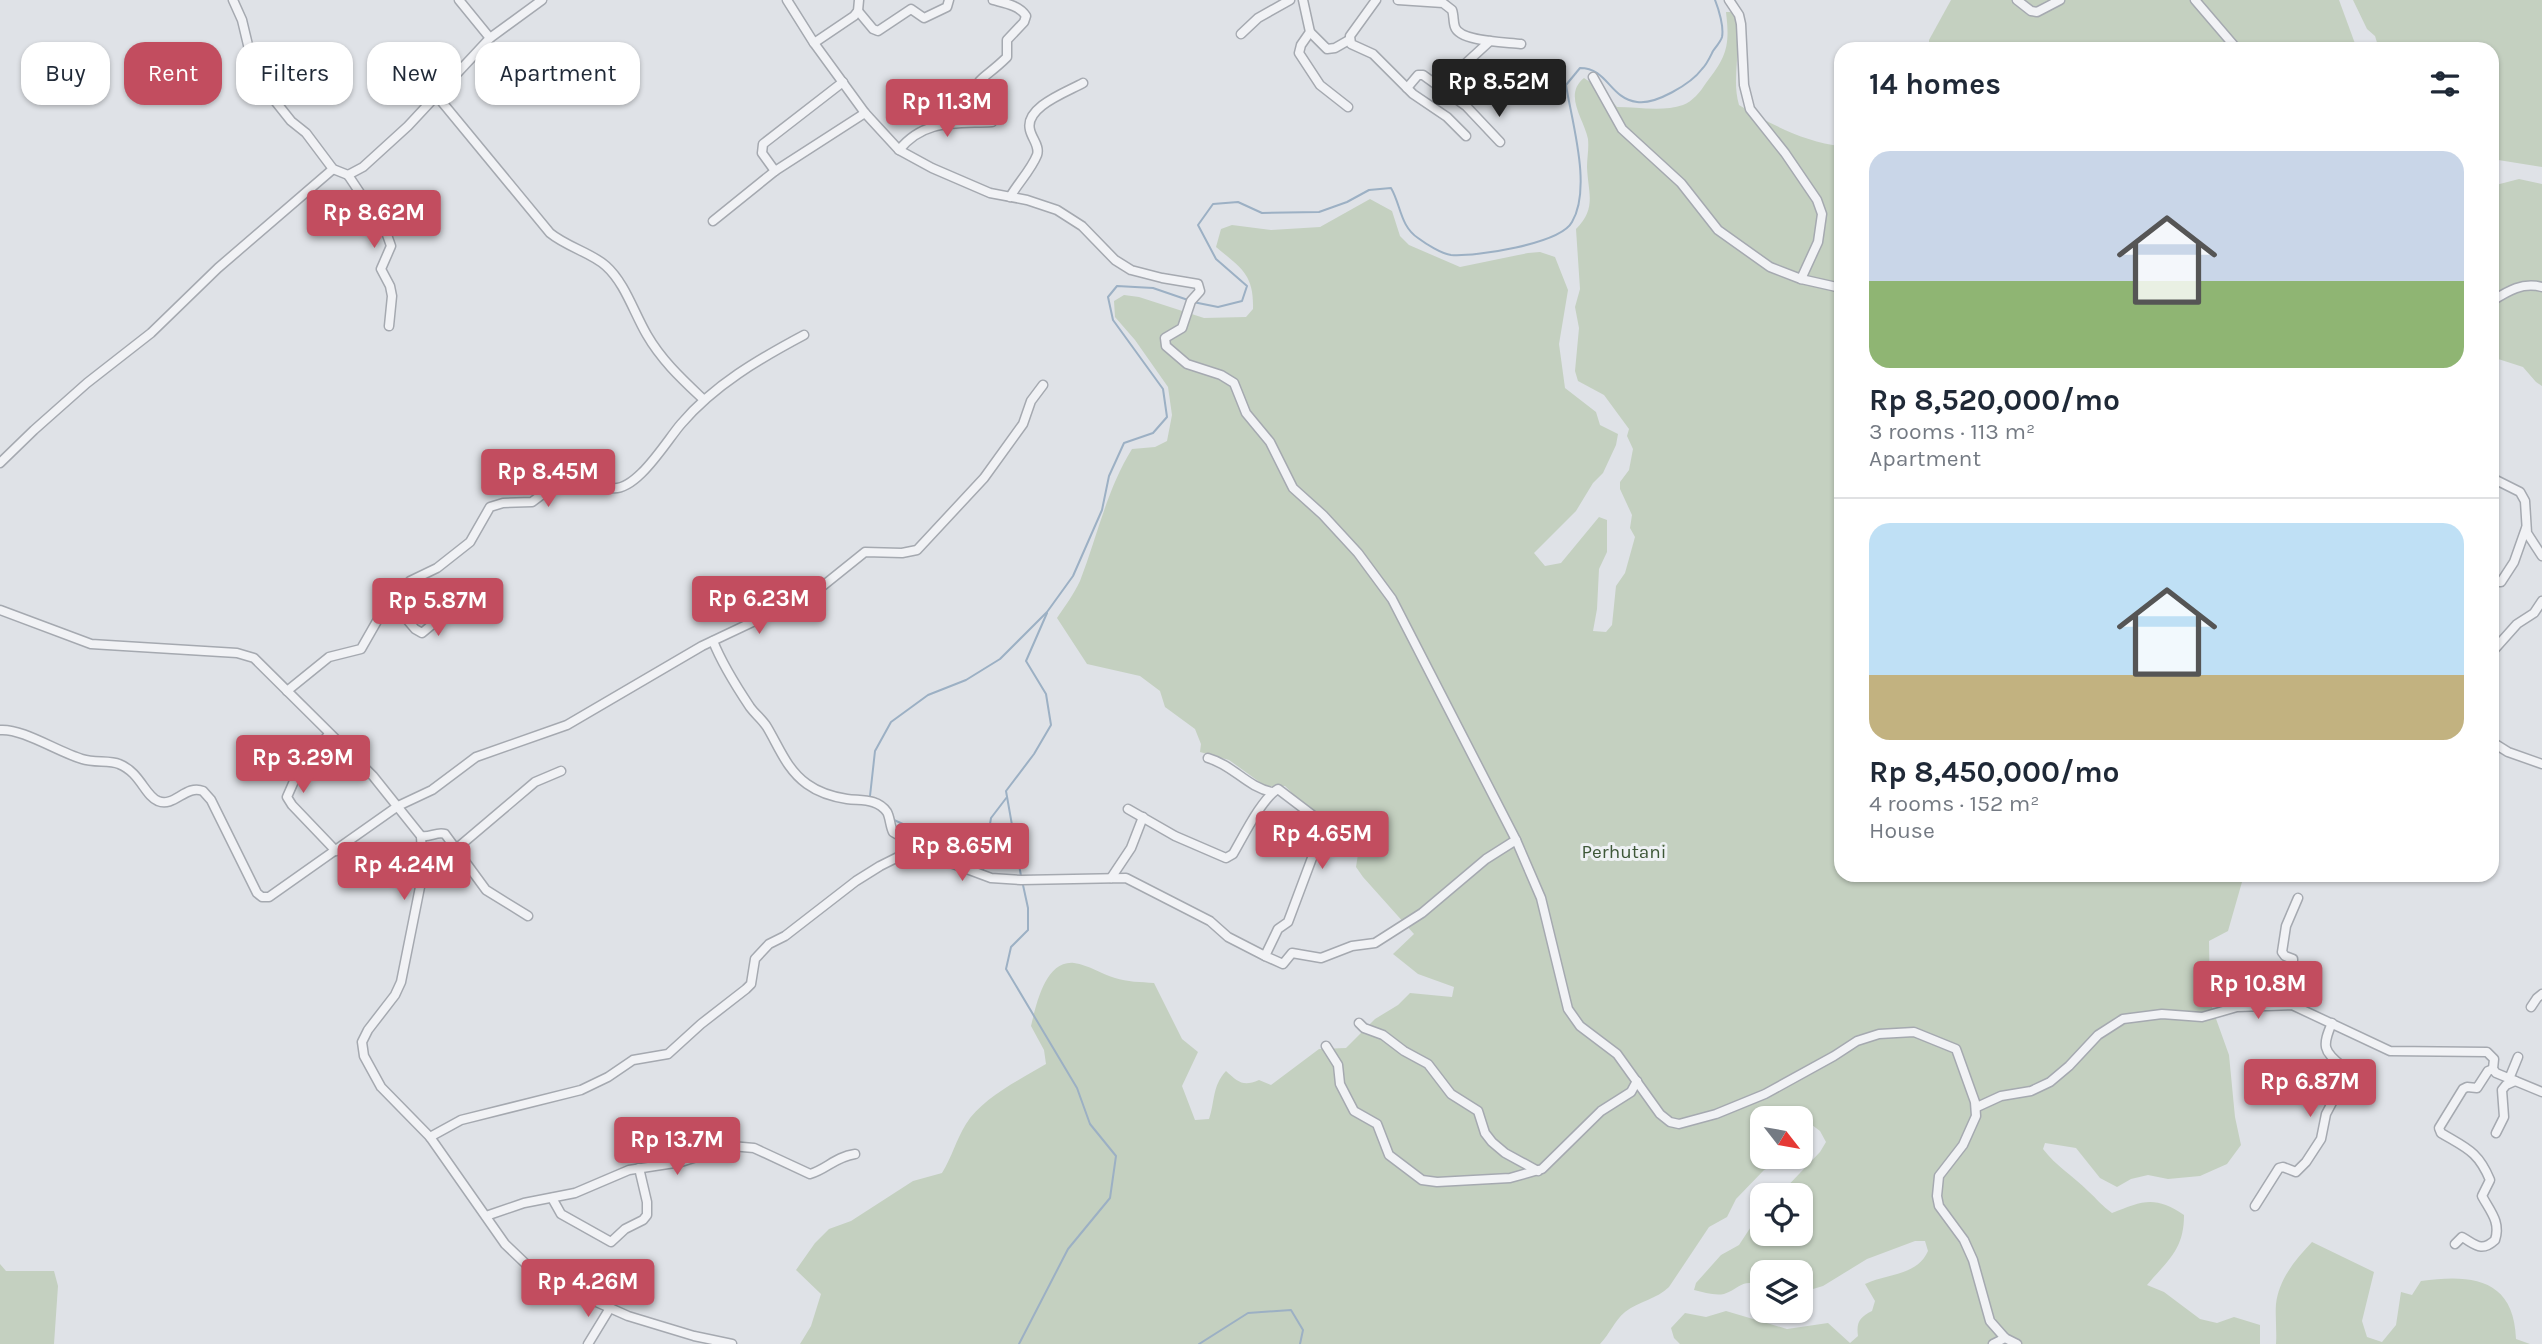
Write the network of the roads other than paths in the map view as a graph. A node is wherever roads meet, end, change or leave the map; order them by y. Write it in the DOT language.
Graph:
graph roads {
  1 [pos="233,0"];
  2 [pos="459,0"];
  3 [pos="542,0"];
  4 [pos="787,0"];
  5 [pos="859,0"];
  6 [pos="949,0"];
  7 [pos="993,0"];
  8 [pos="1290,0"];
  9 [pos="1303,0"];
  10 [pos="1376,0"];
  11 [pos="1398,0"];
  12 [pos="1729,0"];
  13 [pos="2017,0"];
  14 [pos="2060,0"];
  15 [pos="2195,0"];
  16 [pos="858,11"];
  17 [pos="1310,32"];
  18 [pos="1241,34"];
  19 [pos="490,38"];
  20 [pos="1349,40"];
  21 [pos="1490,41"];
  22 [pos="2231,42"];
  23 [pos="814,43"];
  24 [pos="1521,44"];
  25 [pos="461,70"];
  26 [pos="1593,77"];
  27 [pos="843,82"];
  28 [pos="1083,83"];
  29 [pos="1441,86"];
  30 [pos="1407,88"];
  31 [pos="428,105"];
  32 [pos="444,105"];
  33 [pos="1348,107"];
  34 [pos="865,113"];
  35 [pos="1466,136"];
  36 [pos="1500,142"];
  37 [pos="899,150"];
  38 [pos="333,169"];
  39 [pos="775,171"];
  40 [pos="348,175"];
  41 [pos="1010,197"];
  42 [pos="713,221"];
  43 [pos="1801,279"];
  44 [pos="1834,286"];
  45 [pos="2542,287"];
  46 [pos="2499,297"];
  47 [pos="389,326"];
  48 [pos="804,335"];
  49 [pos="1043,385"];
  50 [pos="704,400"];
  51 [pos="0,462"];
  52 [pos="2499,482"];
  53 [pos="2526,528"];
  54 [pos="2542,556"];
  55 [pos="2499,582"];
  56 [pos="494,584"];
  57 [pos="2542,601"];
  58 [pos="391,602"];
  59 [pos="0,610"];
  60 [pos="713,641"];
  61 [pos="2499,644"];
  62 [pos="287,691"];
  63 [pos="0,730"];
  64 [pos="329,734"];
  65 [pos="2499,746"];
  66 [pos="1208,758"];
  67 [pos="2542,764"];
  68 [pos="561,771"];
  69 [pos="1272,792"];
  70 [pos="398,806"];
  71 [pos="1128,809"];
  72 [pos="1143,817"];
  73 [pos="421,836"];
  74 [pos="1517,840"];
  75 [pos="916,847"];
  76 [pos="456,849"];
  77 [pos="336,851"];
  78 [pos="1111,878"];
  79 [pos="2298,898"];
  80 [pos="528,916"];
  81 [pos="1265,956"];
  82 [pos="2542,995"];
  83 [pos="2292,1005"];
  84 [pos="2531,1007"];
  85 [pos="1359,1023"];
  86 [pos="2332,1023"];
  87 [pos="1326,1046"];
  88 [pos="2518,1057"];
  89 [pos="2493,1069"];
  90 [pos="2512,1080"];
  91 [pos="1637,1081"];
  92 [pos="2542,1091"];
  93 [pos="1977,1108"];
  94 [pos="2496,1133"];
  95 [pos="430,1137"];
  96 [pos="855,1154"];
  97 [pos="639,1168"];
  98 [pos="1538,1171"];
  99 [pos="552,1198"];
  100 [pos="2255,1206"];
  101 [pos="486,1216"];
  102 [pos="2455,1244"];
  103 [pos="619,1312"];
  104 [pos="2005,1338"];
  105 [pos="587,1344"];
  106 [pos="732,1344"];
  107 [pos="1993,1344"];
  108 [pos="2017,1344"];
  1 -- 38 [label="street"];
  2 -- 19 [label="street"];
  3 -- 19 [label="street"];
  4 -- 23 [label="street"];
  5 -- 16 [label="street"];
  6 -- 16 [label="street"];
  7 -- 37 [label="street"];
  8 -- 18 [label="street"];
  9 -- 17 [label="street"];
  10 -- 20 [label="street"];
  11 -- 21 [label="street"];
  12 -- 43 [label="street"];
  13 -- 14 [label="street"];
  15 -- 22 [label="street"];
  16 -- 23 [label="street"];
  17 -- 20 [label="street"];
  17 -- 33 [label="street"];
  19 -- 25 [label="street"];
  20 -- 30 [label="street"];
  21 -- 24 [label="street"];
  21 -- 29 [label="street"];
  23 -- 27 [label="street"];
  26 -- 43 [label="street"];
  27 -- 34 [label="street"];
  27 -- 39 [label="street"];
  28 -- 41 [label="street"];
  29 -- 30 [label="street"];
  29 -- 36 [label="street"];
  30 -- 35 [label="street"];
  31 -- 40 [label="street"];
  32 -- 50 [label="street"];
  34 -- 37 [label="street"];
  34 -- 39 [label="street"];
  37 -- 41 [label="street"];
  38 -- 40 [label="street"];
  38 -- 51 [label="street"];
  39 -- 42 [label="street"];
  40 -- 47 [label="street"];
  41 -- 74 [label="street"];
  43 -- 44 [label="street"];
  45 -- 46 [label="street"];
  48 -- 50 [label="street"];
  49 -- 60 [label="street"];
  50 -- 58 [label="street"];
  52 -- 53 [label="street"];
  53 -- 54 [label="street"];
  53 -- 55 [label="street"];
  56 -- 58 [label="street"];
  57 -- 61 [label="street"];
  58 -- 62 [label="street"];
  59 -- 62 [label="street"];
  60 -- 70 [label="street"];
  60 -- 75 [label="street"];
  62 -- 64 [label="street"];
  63 -- 77 [label="street"];
  64 -- 70 [label="street"];
  64 -- 77 [label="street"];
  65 -- 67 [label="street"];
  66 -- 69 [label="street"];
  68 -- 76 [label="street"];
  69 -- 72 [label="street"];
  69 -- 81 [label="street"];
  70 -- 73 [label="street"];
  70 -- 77 [label="street"];
  71 -- 72 [label="street"];
  72 -- 78 [label="street"];
  73 -- 76 [label="street"];
  73 -- 95 [label="street"];
  74 -- 81 [label="street"];
  74 -- 91 [label="street"];
  75 -- 78 [label="street"];
  75 -- 95 [label="street"];
  76 -- 80 [label="street"];
  78 -- 81 [label="street"];
  79 -- 83 [label="street"];
  82 -- 84 [label="street"];
  83 -- 86 [label="street"];
  83 -- 93 [label="street"];
  85 -- 98 [label="street"];
  86 -- 89 [label="street"];
  86 -- 100 [label="street"];
  87 -- 98 [label="street"];
  88 -- 90 [label="street"];
  89 -- 90 [label="street"];
  89 -- 102 [label="street"];
  90 -- 92 [label="street"];
  90 -- 94 [label="street"];
  91 -- 93 [label="street"];
  91 -- 98 [label="street"];
  93 -- 104 [label="street"];
  95 -- 101 [label="street"];
  96 -- 97 [label="street"];
  97 -- 99 [label="street"];
  97 -- 99 [label="street"];
  99 -- 101 [label="street"];
  101 -- 103 [label="street"];
  103 -- 105 [label="street"];
  103 -- 106 [label="street"];
  104 -- 107 [label="street"];
  104 -- 108 [label="street"];
}
